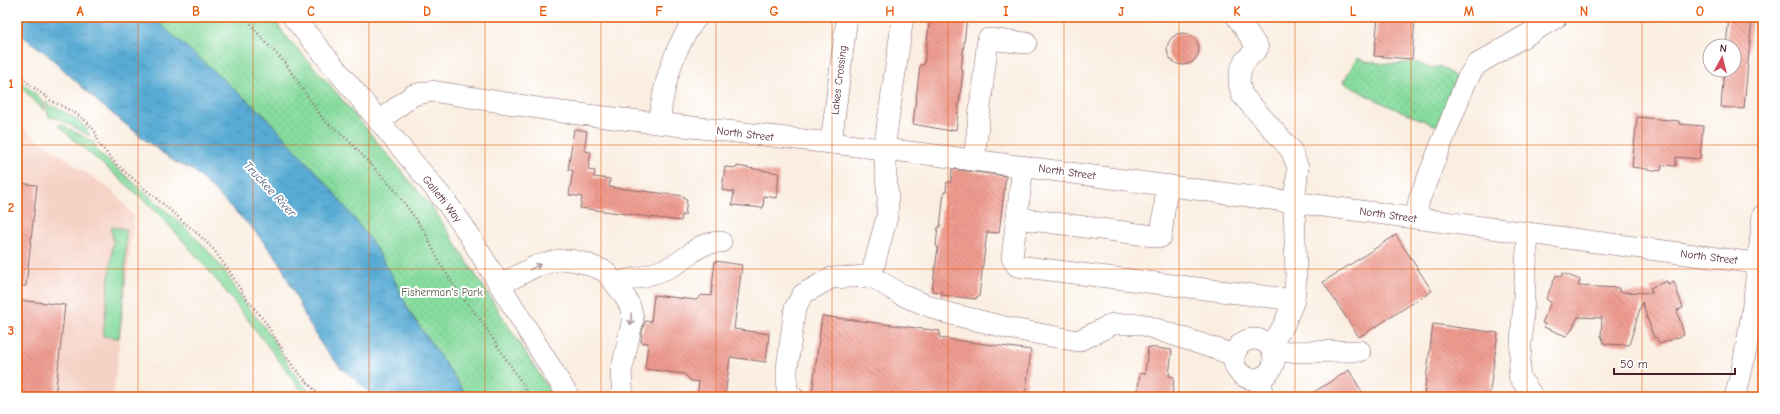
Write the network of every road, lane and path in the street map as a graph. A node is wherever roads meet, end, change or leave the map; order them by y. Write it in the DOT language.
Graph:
graph roads {
  1 [pos="246,17"];
  2 [pos="293,17"];
  3 [pos="697,17"];
  4 [pos="847,17"];
  5 [pos="903,17"];
  6 [pos="1237,17"];
  7 [pos="1557,17"];
  8 [pos="1026,43"];
  9 [pos="17,71"];
  10 [pos="379,121"];
  11 [pos="659,123"];
  12 [pos="831,143"];
  13 [pos="884,149"];
  14 [pos="974,160"];
  15 [pos="1023,166"];
  16 [pos="1167,185"];
  17 [pos="1294,202"];
  18 [pos="1763,215"];
  19 [pos="1017,218"];
  20 [pos="1416,218"];
  21 [pos="1528,233"];
  22 [pos="721,242"];
  23 [pos="1760,264"];
  24 [pos="871,276"];
  25 [pos="615,282"];
  26 [pos="500,285"];
  27 [pos="1294,300"];
  28 [pos="1270,349"];
  29 [pos="1360,352"];
  30 [pos="1234,355"];
  31 [pos="1262,387"];
  32 [pos="321,397"];
  33 [pos="531,397"];
  34 [pos="569,397"];
  35 [pos="623,397"];
  36 [pos="792,397"];
  37 [pos="1533,397"];
  38 [pos="1735,397"];
  1 -- 33 [label="path"];
  2 -- 10 [label="street, Galletti Way"];
  3 -- 11 [label="street"];
  4 -- 12 [label="street, Lakes Crossing"];
  5 -- 13 [label="street"];
  6 -- 17 [label="street"];
  7 -- 20 [label="street"];
  8 -- 14 [label="street"];
  9 -- 32 [label="path"];
  10 -- 11 [label="street, North Street"];
  10 -- 26 [label="street, Galletti Way"];
  11 -- 12 [label="street, North Street"];
  12 -- 13 [label="street, North Street"];
  13 -- 14 [label="street, North Street"];
  13 -- 24 [label="street"];
  14 -- 15 [label="street, North Street"];
  15 -- 16 [label="street, North Street"];
  15 -- 19 [label="street"];
  16 -- 17 [label="street, North Street"];
  16 -- 19 [label="street"];
  17 -- 20 [label="street, North Street"];
  17 -- 27 [label="street"];
  18 -- 23 [label="street"];
  19 -- 27 [label="street"];
  20 -- 21 [label="street, North Street"];
  21 -- 23 [label="street, North Street"];
  21 -- 37 [label="street"];
  22 -- 25 [label="street"];
  23 -- 38 [label="street"];
  24 -- 30 [label="street"];
  24 -- 36 [label="street"];
  26 -- 25 [label="street, one-way"];
  25 -- 35 [label="street, one-way"];
  26 -- 34 [label="street, Galletti Way"];
  27 -- 28 [label="street"];
  28 -- 29 [label="street"];
  28 -- 30 [label="street"];
  28 -- 31 [label="street"];
  30 -- 31 [label="street"];
}
